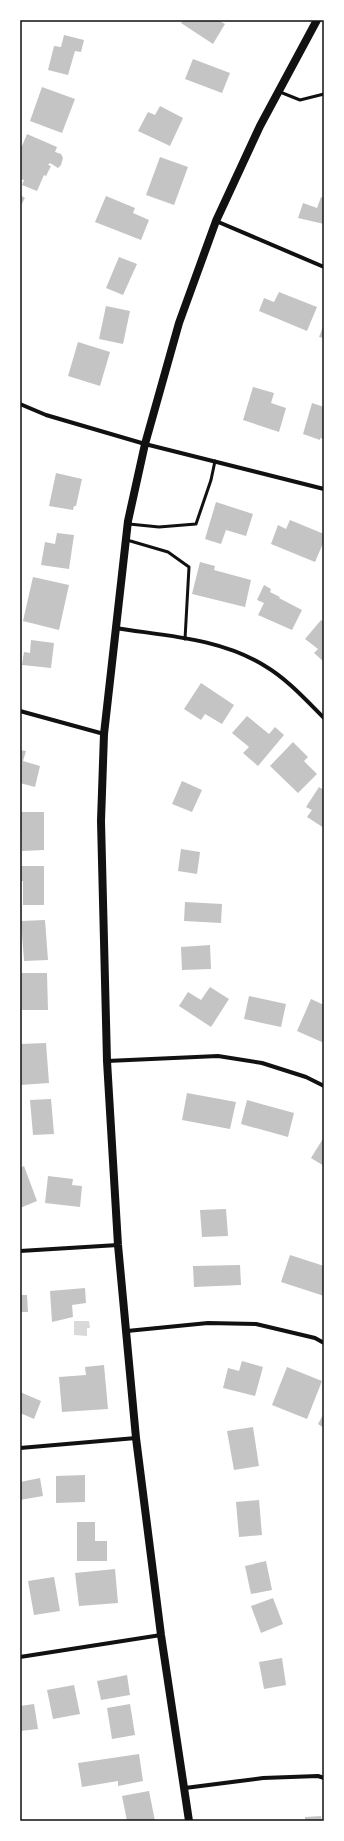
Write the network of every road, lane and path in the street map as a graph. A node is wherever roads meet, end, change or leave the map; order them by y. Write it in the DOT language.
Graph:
graph roads {
  1 [pos="317,20"];
  2 [pos="278,91"];
  3 [pos="324,94"];
  4 [pos="216,221"];
  5 [pos="324,267"];
  6 [pos="20,404"];
  7 [pos="145,444"];
  8 [pos="215,461"];
  9 [pos="324,489"];
  10 [pos="128,524"];
  11 [pos="126,540"];
  12 [pos="115,628"];
  13 [pos="185,639"];
  14 [pos="20,711"];
  15 [pos="324,718"];
  16 [pos="104,734"];
  17 [pos="107,1060"];
  18 [pos="324,1086"];
  19 [pos="118,1245"];
  20 [pos="20,1251"];
  21 [pos="127,1331"];
  22 [pos="324,1343"];
  23 [pos="136,1438"];
  24 [pos="20,1448"];
  25 [pos="161,1635"];
  26 [pos="20,1657"];
  27 [pos="324,1778"];
  28 [pos="185,1788"];
  29 [pos="189,1821"];
  1 -- 2 [label="main road"];
  2 -- 3 [label="lane"];
  2 -- 4 [label="main road"];
  4 -- 5 [label="street"];
  4 -- 7 [label="main road"];
  6 -- 7 [label="street"];
  7 -- 8 [label="street"];
  7 -- 10 [label="main road"];
  8 -- 9 [label="street"];
  8 -- 10 [label="lane"];
  10 -- 11 [label="main road"];
  11 -- 12 [label="main road"];
  11 -- 13 [label="lane"];
  12 -- 13 [label="street"];
  12 -- 16 [label="main road"];
  13 -- 15 [label="street"];
  14 -- 16 [label="street"];
  16 -- 17 [label="main road"];
  17 -- 18 [label="street"];
  17 -- 19 [label="main road"];
  19 -- 20 [label="street"];
  19 -- 21 [label="main road"];
  21 -- 22 [label="street"];
  21 -- 23 [label="main road"];
  23 -- 24 [label="street"];
  23 -- 25 [label="main road"];
  25 -- 26 [label="street"];
  25 -- 28 [label="main road"];
  27 -- 28 [label="street"];
  28 -- 29 [label="main road"];
}
